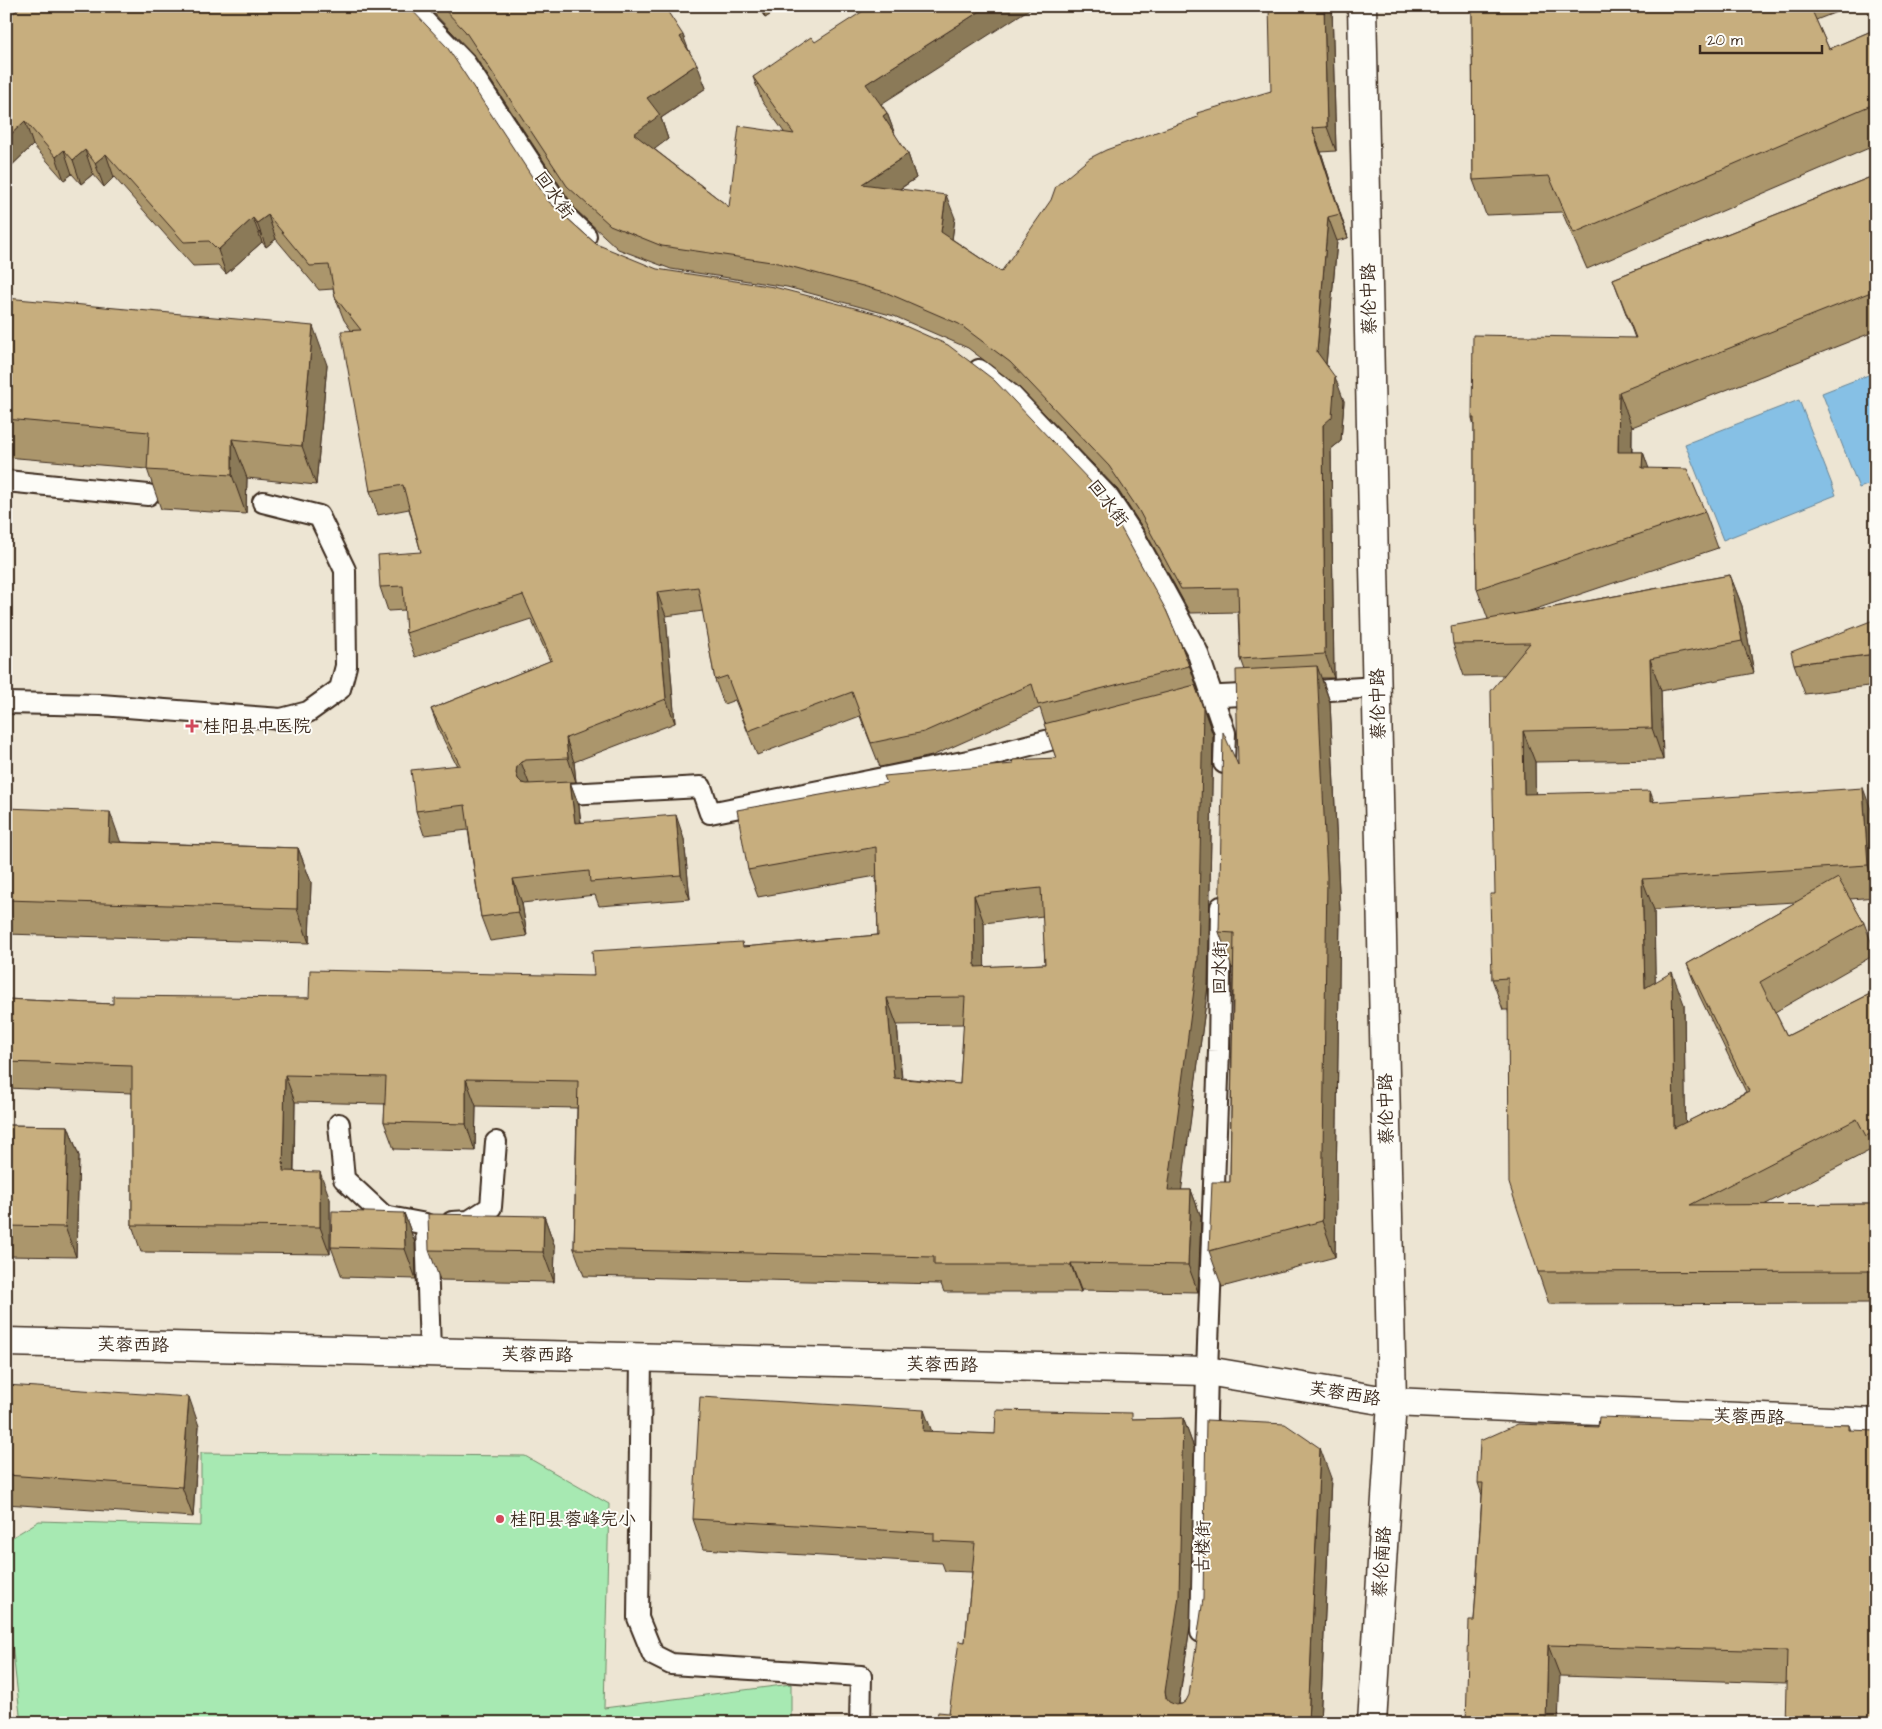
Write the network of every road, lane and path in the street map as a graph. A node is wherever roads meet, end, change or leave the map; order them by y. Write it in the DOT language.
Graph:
graph roads {
  1 [pos="410,6"];
  2 [pos="1362,6"];
  3 [pos="599,248"];
  4 [pos="964,358"];
  5 [pos="6,481"];
  6 [pos="148,495"];
  7 [pos="263,502"];
  8 [pos="1377,687"];
  9 [pos="6,702"];
  10 [pos="1184,706"];
  11 [pos="1099,728"];
  12 [pos="1223,779"];
  13 [pos="536,796"];
  14 [pos="1221,893"];
  15 [pos="339,1124"];
  16 [pos="496,1142"];
  17 [pos="426,1224"];
  18 [pos="6,1342"];
  19 [pos="430,1352"];
  20 [pos="641,1357"];
  21 [pos="1207,1371"];
  22 [pos="1392,1402"];
  23 [pos="1876,1423"];
  24 [pos="1199,1646"];
  25 [pos="860,1723"];
  26 [pos="1372,1723"];
  1 -- 3 [label="lane, 回水街"];
  2 -- 8 [label="street, 蔡伦中路"];
  4 -- 12 [label="lane, 回水街"];
  5 -- 6 [label="lane"];
  7 -- 9 [label="lane"];
  8 -- 10 [label="lane"];
  8 -- 22 [label="street, 蔡伦中路"];
  11 -- 13 [label="lane"];
  14 -- 21 [label="lane, 回水街"];
  15 -- 17 [label="lane"];
  16 -- 17 [label="lane"];
  17 -- 19 [label="lane"];
  18 -- 19 [label="street, 芙蓉西路"];
  19 -- 20 [label="street, 芙蓉西路"];
  20 -- 21 [label="street, 芙蓉西路"];
  20 -- 25 [label="lane"];
  21 -- 22 [label="street, 芙蓉西路"];
  21 -- 24 [label="lane, 古楼街"];
  22 -- 23 [label="street, 芙蓉西路"];
  22 -- 26 [label="street, 蔡伦南路"];
}
